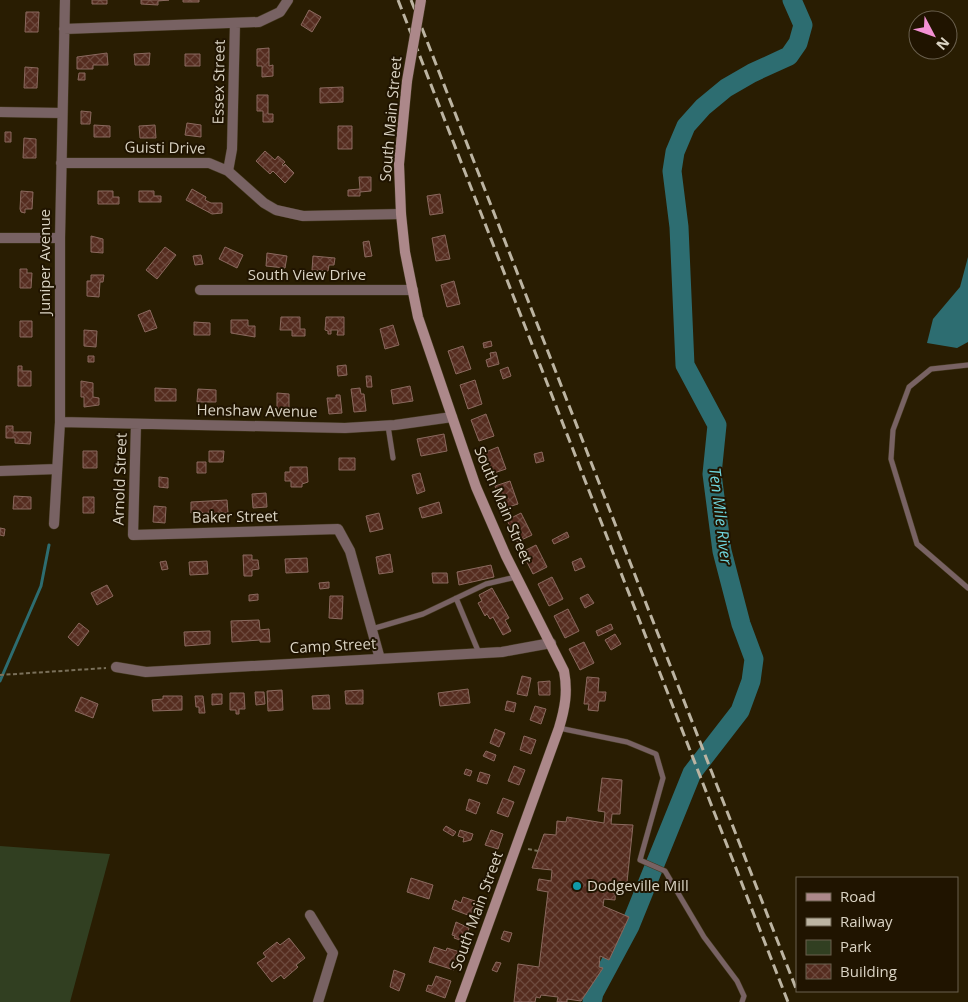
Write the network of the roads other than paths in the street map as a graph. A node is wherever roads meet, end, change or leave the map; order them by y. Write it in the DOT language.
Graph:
graph roads {
  1 [pos="65,0"];
  2 [pos="288,0"];
  3 [pos="420,0"];
  4 [pos="235,23"];
  5 [pos="64,29"];
  6 [pos="0,112"];
  7 [pos="62,113"];
  8 [pos="61,163"];
  9 [pos="228,171"];
  10 [pos="401,214"];
  11 [pos="0,238"];
  12 [pos="60,238"];
  13 [pos="200,290"];
  14 [pos="413,290"];
  15 [pos="968,365"];
  16 [pos="452,417"];
  17 [pos="60,422"];
  18 [pos="136,424"];
  19 [pos="388,426"];
  20 [pos="393,458"];
  21 [pos="57,469"];
  22 [pos="0,471"];
  23 [pos="54,524"];
  24 [pos="133,535"];
  25 [pos="517,577"];
  26 [pos="968,588"];
  27 [pos="456,598"];
  28 [pos="372,629"];
  29 [pos="551,643"];
  30 [pos="480,653"];
  31 [pos="380,659"];
  32 [pos="116,667"];
  33 [pos="559,728"];
  34 [pos="310,914"];
  35 [pos="318,1002"];
  36 [pos="460,1002"];
  37 [pos="742,1002"];
  1 -- 5 [label="street, Juniper Avenue"];
  2 -- 4 [label="street"];
  3 -- 10 [label="main road, South Main Street, bridge"];
  4 -- 5 [label="street"];
  4 -- 9 [label="street, Essex Street"];
  5 -- 7 [label="street, Juniper Avenue"];
  6 -- 7 [label="street"];
  7 -- 8 [label="street, Juniper Avenue"];
  8 -- 9 [label="street, Guisti Drive"];
  8 -- 12 [label="street, Juniper Avenue"];
  9 -- 10 [label="street, Guisti Drive"];
  10 -- 14 [label="main road, South Main Street"];
  11 -- 12 [label="street"];
  12 -- 17 [label="street, Juniper Avenue"];
  13 -- 14 [label="street, South View Drive"];
  14 -- 16 [label="main road, South Main Street"];
  15 -- 26 [label="lane"];
  16 -- 19 [label="street, Henshaw Avenue"];
  16 -- 25 [label="main road, South Main Street"];
  17 -- 18 [label="street, Henshaw Avenue"];
  17 -- 21 [label="street, Juniper Avenue"];
  18 -- 19 [label="street, Henshaw Avenue"];
  18 -- 24 [label="street, Arnold Street"];
  19 -- 20 [label="lane"];
  21 -- 22 [label="street"];
  21 -- 23 [label="street, Juniper Avenue"];
  24 -- 28 [label="street, Baker Street"];
  25 -- 27 [label="lane"];
  25 -- 29 [label="main road, South Main Street"];
  27 -- 28 [label="lane"];
  27 -- 30 [label="lane"];
  28 -- 31 [label="street"];
  29 -- 30 [label="street, Camp Street"];
  29 -- 33 [label="main road, South Main Street"];
  30 -- 31 [label="street, Camp Street"];
  31 -- 32 [label="street, Camp Street"];
  33 -- 36 [label="main road, South Main Street"];
  33 -- 37 [label="lane"];
  34 -- 35 [label="street"];
}
